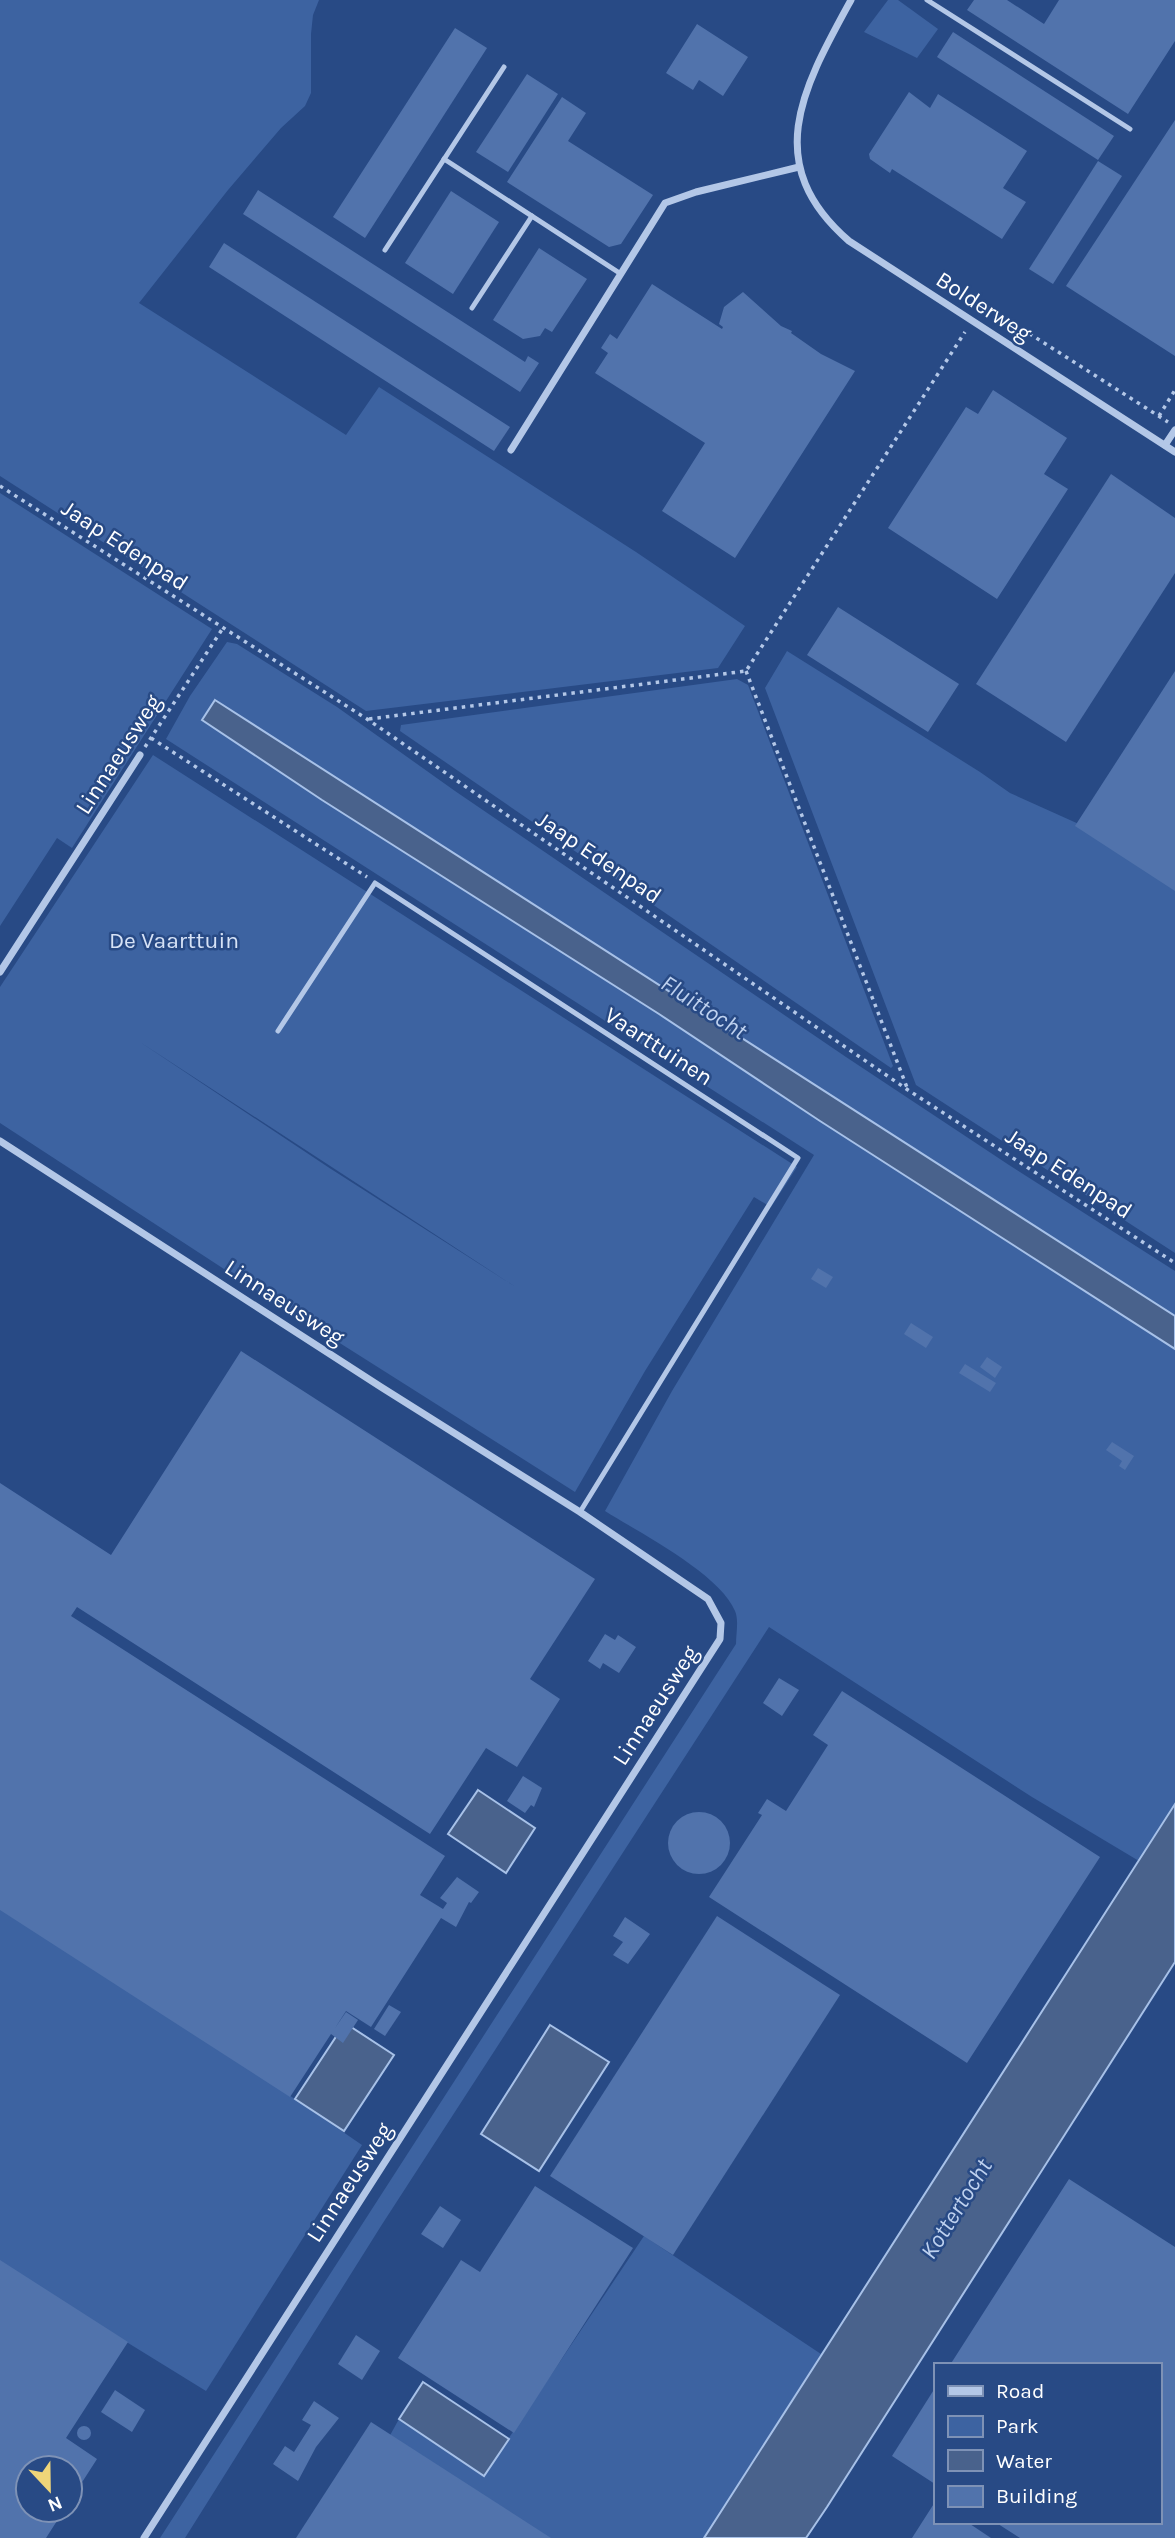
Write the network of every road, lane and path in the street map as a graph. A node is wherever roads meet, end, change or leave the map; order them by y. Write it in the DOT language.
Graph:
graph roads {
  1 [pos="851,0"];
  2 [pos="927,0"];
  3 [pos="504,67"];
  4 [pos="1130,129"];
  5 [pos="444,159"];
  6 [pos="799,167"];
  7 [pos="532,216"];
  8 [pos="385,250"];
  9 [pos="621,274"];
  10 [pos="972,297"];
  11 [pos="472,308"];
  12 [pos="972,321"];
  13 [pos="1175,390"];
  14 [pos="1159,416"];
  15 [pos="1175,428"];
  16 [pos="1165,445"];
  17 [pos="511,450"];
  18 [pos="1175,452"];
  19 [pos="0,486"];
  20 [pos="223,628"];
  21 [pos="746,671"];
  22 [pos="367,719"];
  23 [pos="151,738"];
  24 [pos="140,754"];
  25 [pos="375,883"];
  26 [pos="0,972"];
  27 [pos="278,1031"];
  28 [pos="908,1090"];
  29 [pos="0,1141"];
  30 [pos="1175,1263"];
  31 [pos="580,1512"];
  32 [pos="144,2538"];
  1 -- 6 [label="street, Bolderweg"];
  2 -- 4 [label="lane"];
  3 -- 5 [label="lane"];
  5 -- 7 [label="lane"];
  5 -- 8 [label="lane"];
  6 -- 9 [label="street"];
  6 -- 12 [label="street, Bolderweg"];
  7 -- 9 [label="lane"];
  7 -- 11 [label="lane"];
  9 -- 17 [label="street"];
  10 -- 14 [label="path"];
  12 -- 16 [label="street, Bolderweg"];
  12 -- 21 [label="path"];
  13 -- 14 [label="path"];
  14 -- 15 [label="path"];
  15 -- 16 [label="street"];
  16 -- 18 [label="street, Bolderweg"];
  19 -- 20 [label="path, Jaap Edenpad"];
  20 -- 22 [label="path, Jaap Edenpad"];
  20 -- 23 [label="path, Linnaeusweg"];
  21 -- 22 [label="path"];
  21 -- 28 [label="path"];
  22 -- 28 [label="path, Jaap Edenpad"];
  23 -- 24 [label="path, Linnaeusweg"];
  23 -- 25 [label="path"];
  24 -- 26 [label="street, Linnaeusweg"];
  25 -- 27 [label="lane"];
  25 -- 31 [label="lane, Vaarttuinen"];
  28 -- 30 [label="path, Jaap Edenpad"];
  29 -- 31 [label="street, Linnaeusweg"];
  31 -- 32 [label="street, Linnaeusweg"];
}
